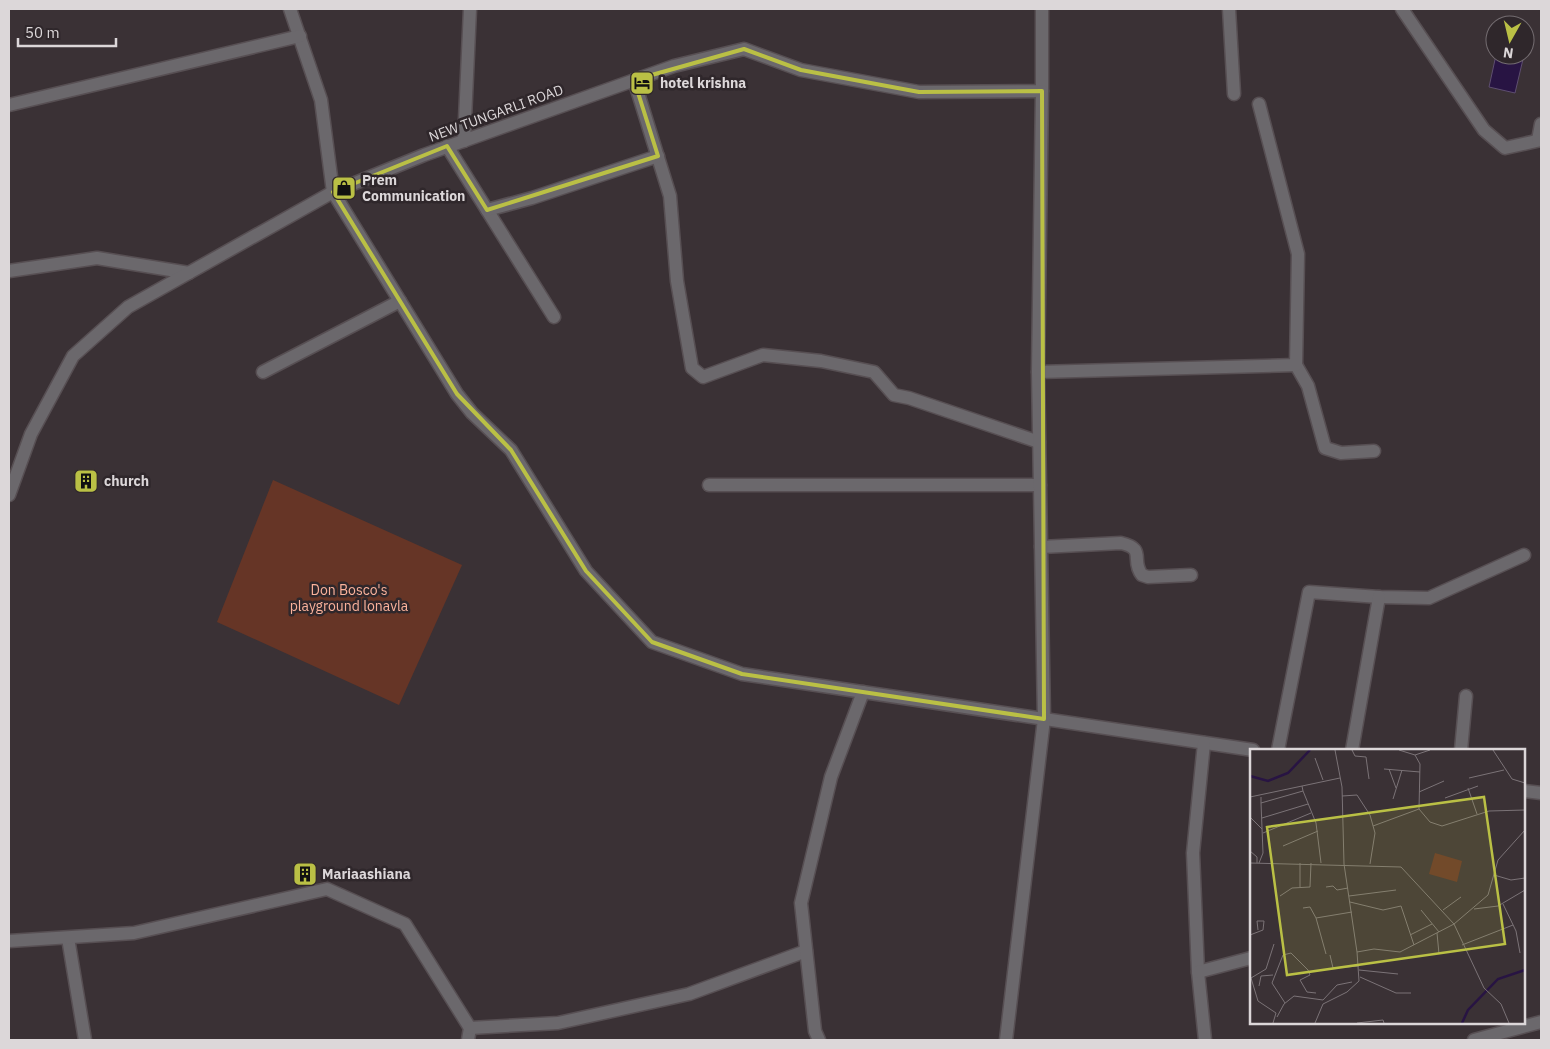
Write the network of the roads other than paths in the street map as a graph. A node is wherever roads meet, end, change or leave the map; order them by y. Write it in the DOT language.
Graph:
graph roads {
  1 [pos="290,9"];
  2 [pos="470,9"];
  3 [pos="1042,9"];
  4 [pos="1229,9"];
  5 [pos="1402,9"];
  6 [pos="300,36"];
  7 [pos="634,80"];
  8 [pos="1042,92"];
  9 [pos="1234,94"];
  10 [pos="1259,104"];
  11 [pos="9,105"];
  12 [pos="1541,124"];
  13 [pos="464,140"];
  14 [pos="1540,140"];
  15 [pos="447,146"];
  16 [pos="658,156"];
  17 [pos="333,192"];
  18 [pos="487,210"];
  19 [pos="9,272"];
  20 [pos="189,274"];
  21 [pos="400,301"];
  22 [pos="554,317"];
  23 [pos="1296,365"];
  24 [pos="263,372"];
  25 [pos="1038,372"];
  26 [pos="1039,442"];
  27 [pos="1374,451"];
  28 [pos="709,485"];
  29 [pos="1040,485"];
  30 [pos="9,494"];
  31 [pos="1041,547"];
  32 [pos="1524,555"];
  33 [pos="1190,575"];
  34 [pos="1379,597"];
  35 [pos="863,692"];
  36 [pos="1466,696"];
  37 [pos="1044,719"];
  38 [pos="1204,743"];
  39 [pos="1278,749"];
  40 [pos="1352,749"];
  41 [pos="1461,749"];
  42 [pos="1250,750"];
  43 [pos="1525,791"];
  44 [pos="1541,794"];
  45 [pos="68,938"];
  46 [pos="9,942"];
  47 [pos="806,951"];
  48 [pos="1250,958"];
  49 [pos="1198,972"];
  50 [pos="1541,1022"];
  51 [pos="469,1034"];
  52 [pos="85,1040"];
  53 [pos="820,1040"];
  54 [pos="1006,1040"];
  55 [pos="1206,1040"];
  56 [pos="1474,1040"];
  1 -- 6 [label="street"];
  2 -- 13 [label="street"];
  3 -- 8 [label="street"];
  4 -- 9 [label="street"];
  5 -- 14 [label="street"];
  6 -- 11 [label="street"];
  6 -- 17 [label="street"];
  7 -- 8 [label="street, NEW TUNGARLI ROAD"];
  7 -- 13 [label="street, NEW TUNGARLI ROAD"];
  7 -- 16 [label="street"];
  8 -- 25 [label="street"];
  10 -- 23 [label="street"];
  12 -- 14 [label="street"];
  13 -- 15 [label="street, NEW TUNGARLI ROAD"];
  15 -- 17 [label="street, NEW TUNGARLI ROAD"];
  15 -- 18 [label="street"];
  16 -- 18 [label="street"];
  16 -- 26 [label="street"];
  17 -- 20 [label="street, NEW TUNGARLI ROAD"];
  17 -- 21 [label="street"];
  18 -- 22 [label="street"];
  19 -- 20 [label="street"];
  20 -- 30 [label="street, NEW TUNGARLI ROAD"];
  21 -- 24 [label="street"];
  21 -- 35 [label="street"];
  23 -- 25 [label="street"];
  23 -- 27 [label="street"];
  25 -- 26 [label="street"];
  26 -- 29 [label="street"];
  28 -- 29 [label="street"];
  29 -- 31 [label="street"];
  31 -- 33 [label="street"];
  31 -- 37 [label="street"];
  32 -- 34 [label="street"];
  34 -- 39 [label="street"];
  34 -- 40 [label="street"];
  35 -- 37 [label="street"];
  35 -- 47 [label="street"];
  36 -- 41 [label="street"];
  37 -- 38 [label="street"];
  37 -- 54 [label="street"];
  38 -- 42 [label="street"];
  38 -- 49 [label="street"];
  43 -- 44 [label="street"];
  45 -- 46 [label="street"];
  45 -- 51 [label="street"];
  45 -- 52 [label="street"];
  47 -- 51 [label="street"];
  47 -- 53 [label="street"];
  48 -- 49 [label="street"];
  49 -- 55 [label="street"];
  50 -- 56 [label="street"];
}
